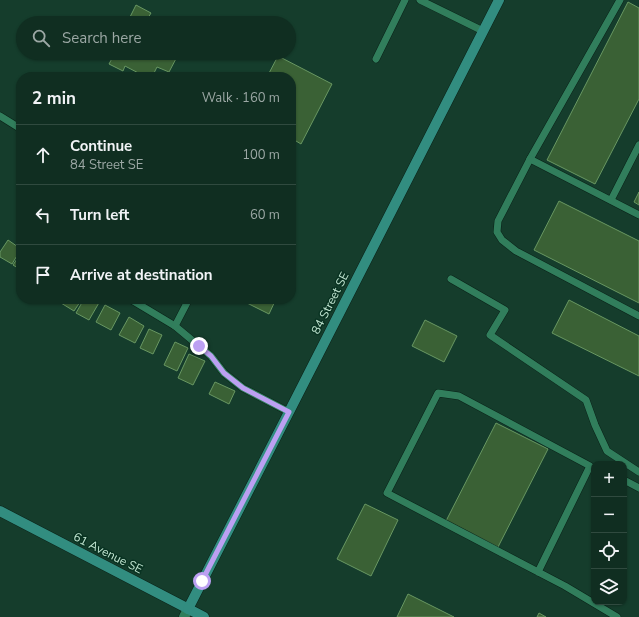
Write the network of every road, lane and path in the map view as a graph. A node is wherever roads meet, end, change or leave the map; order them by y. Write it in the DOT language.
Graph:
graph roads {
  1 [pos="405,0"];
  2 [pos="420,0"];
  3 [pos="499,0"];
  4 [pos="620,0"];
  5 [pos="483,31"];
  6 [pos="376,59"];
  7 [pos="0,116"];
  8 [pos="16,126"];
  9 [pos="639,145"];
  10 [pos="530,159"];
  11 [pos="611,200"];
  12 [pos="639,214"];
  13 [pos="451,279"];
  14 [pos="138,304"];
  15 [pos="186,304"];
  16 [pos="639,316"];
  17 [pos="175,326"];
  18 [pos="289,412"];
  19 [pos="591,465"];
  20 [pos="591,468"];
  21 [pos="639,472"];
  22 [pos="627,482"];
  23 [pos="639,488"];
  24 [pos="0,511"];
  25 [pos="538,572"];
  26 [pos="186,613"];
  27 [pos="204,617"];
  28 [pos="617,617"];
  1 -- 6 [label="lane"];
  2 -- 5 [label="lane"];
  3 -- 5 [label="street, 84 Street SE"];
  4 -- 10 [label="lane"];
  5 -- 18 [label="street, 84 Street SE"];
  7 -- 8 [label="lane"];
  9 -- 11 [label="lane"];
  10 -- 11 [label="lane"];
  10 -- 16 [label="lane"];
  11 -- 12 [label="lane"];
  13 -- 21 [label="lane"];
  14 -- 17 [label="lane"];
  15 -- 17 [label="lane"];
  17 -- 18 [label="lane"];
  18 -- 26 [label="street, 84 Street SE"];
  19 -- 25 [label="lane"];
  20 -- 25 [label="lane"];
  22 -- 23 [label="lane"];
  24 -- 26 [label="street, 61 Avenue SE"];
  25 -- 28 [label="lane"];
  26 -- 27 [label="street, 61 Avenue SE"];
}
